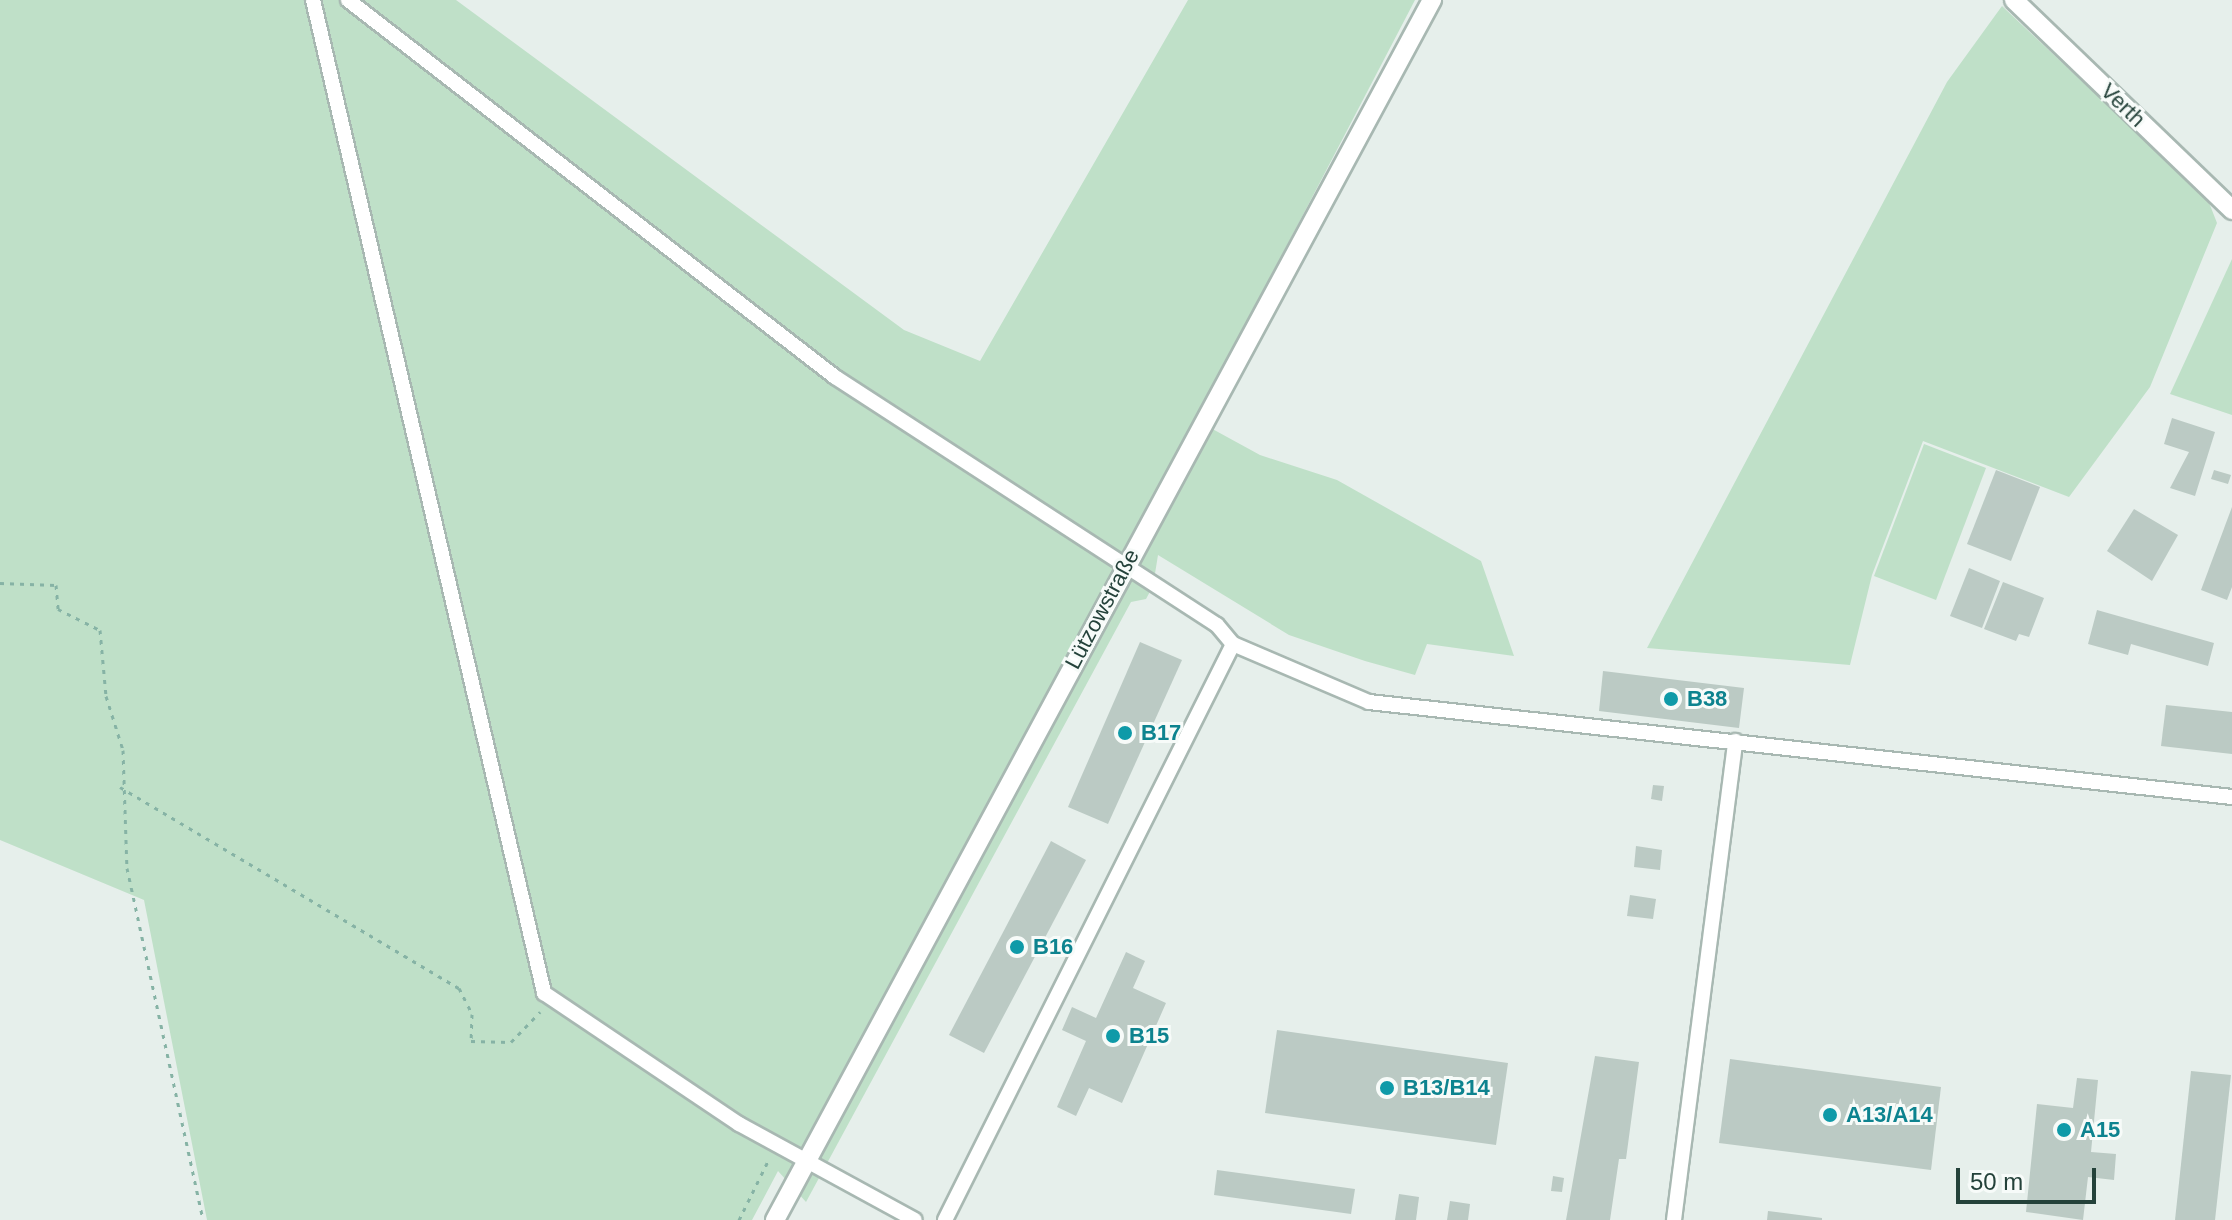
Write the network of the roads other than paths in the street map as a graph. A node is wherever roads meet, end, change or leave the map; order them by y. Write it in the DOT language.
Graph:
graph roads {
  1 [pos="313,0"];
  2 [pos="348,0"];
  3 [pos="1432,0"];
  4 [pos="2014,0"];
  5 [pos="2232,210"];
  6 [pos="1124,567"];
  7 [pos="1233,644"];
  8 [pos="1735,741"];
  9 [pos="2232,797"];
  10 [pos="806,1163"];
  11 [pos="775,1220"];
  12 [pos="915,1220"];
  13 [pos="945,1220"];
  14 [pos="1674,1220"];
  1 -- 10 [label="street"];
  2 -- 6 [label="street"];
  3 -- 6 [label="street, Lützowstraße"];
  4 -- 5 [label="street, Verth"];
  6 -- 7 [label="street"];
  6 -- 10 [label="street, Lützowstraße"];
  7 -- 8 [label="street"];
  7 -- 13 [label="street"];
  8 -- 9 [label="street"];
  8 -- 14 [label="street"];
  10 -- 11 [label="street, Lützowstraße"];
  10 -- 12 [label="street"];
}
